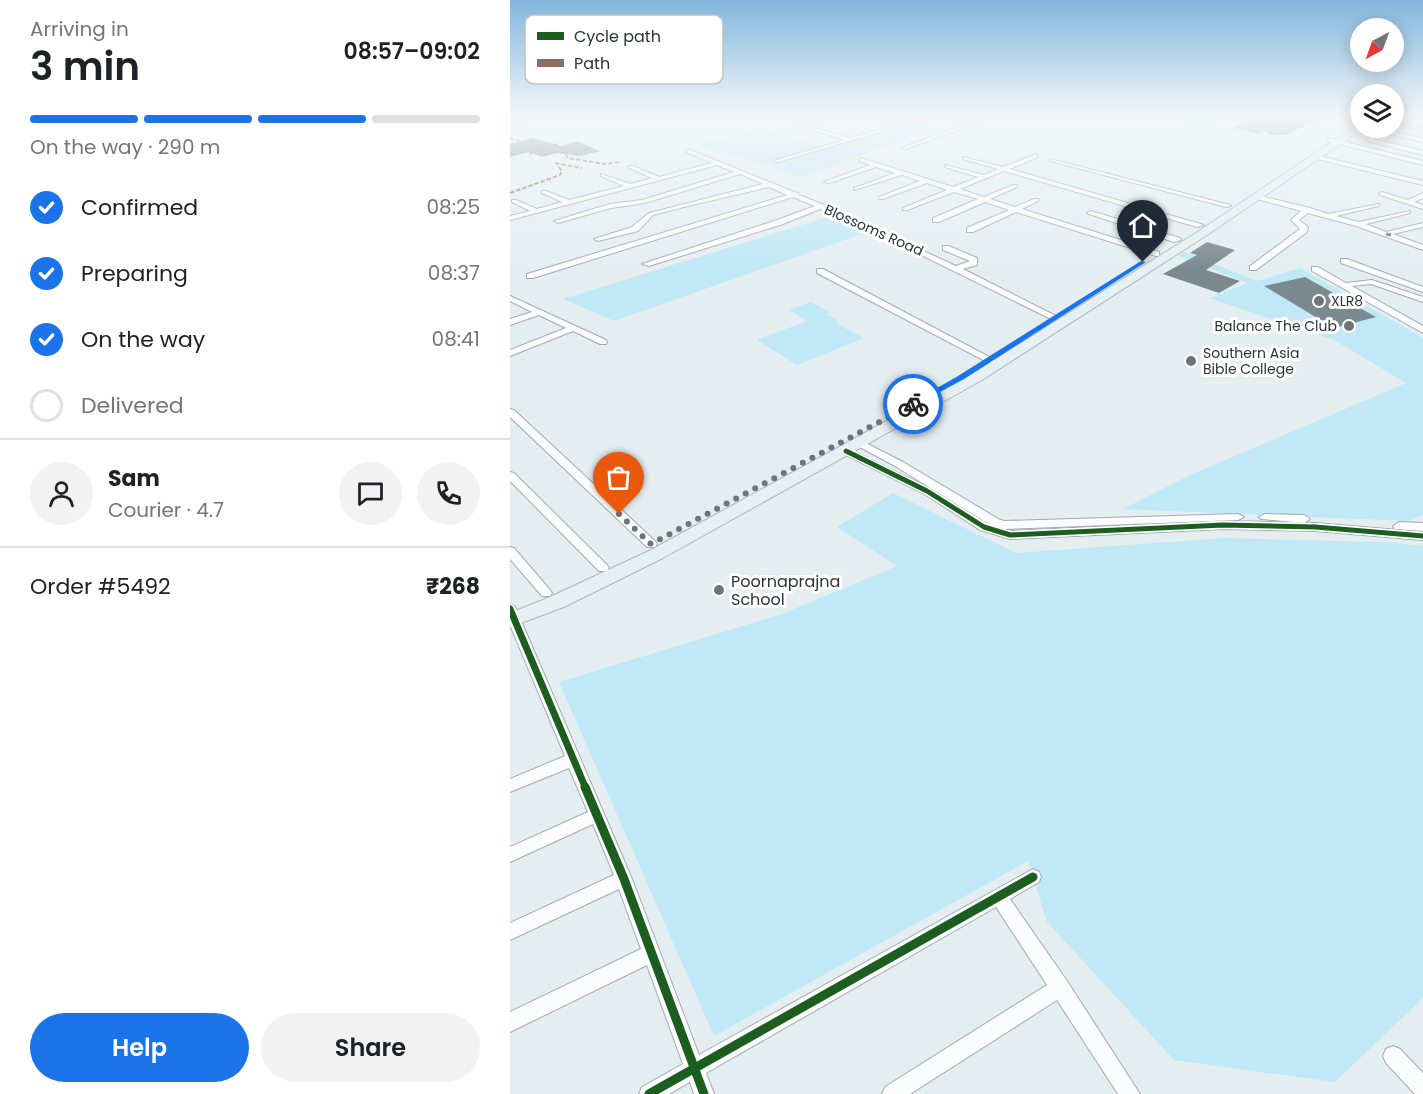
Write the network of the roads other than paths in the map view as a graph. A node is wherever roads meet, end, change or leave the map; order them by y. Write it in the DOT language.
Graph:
graph roads {
  1 [pos="633,168"];
  2 [pos="699,168"];
  3 [pos="731,168"];
  4 [pos="868,168"];
  5 [pos="886,168"];
  6 [pos="954,168"];
  7 [pos="1001,168"];
  8 [pos="1083,168"];
  9 [pos="1289,168"];
  10 [pos="1299,168"];
  11 [pos="1361,168"];
  12 [pos="1004,169"];
  13 [pos="741,172"];
  14 [pos="901,173"];
  15 [pos="603,175"];
  16 [pos="984,177"];
  17 [pos="659,179"];
  18 [pos="926,181"];
  19 [pos="827,183"];
  20 [pos="1423,183"];
  21 [pos="771,184"];
  22 [pos="631,186"];
  23 [pos="1015,186"];
  24 [pos="856,189"];
  25 [pos="954,190"];
  26 [pos="544,192"];
  27 [pos="796,194"];
  28 [pos="1382,194"];
  29 [pos="1423,195"];
  30 [pos="1256,197"];
  31 [pos="881,198"];
  32 [pos="983,199"];
  33 [pos="1036,200"];
  34 [pos="514,201"];
  35 [pos="1409,202"];
  36 [pos="568,203"];
  37 [pos="1377,205"];
  38 [pos="822,206"];
  39 [pos="1228,206"];
  40 [pos="1423,207"];
  41 [pos="905,209"];
  42 [pos="1016,209"];
  43 [pos="1308,209"];
  44 [pos="537,211"];
  45 [pos="1408,212"];
  46 [pos="1091,213"];
  47 [pos="1330,215"];
  48 [pos="510,218"];
  49 [pos="936,220"];
  50 [pos="558,221"];
  51 [pos="1359,224"];
  52 [pos="1200,225"];
  53 [pos="1423,225"];
  54 [pos="970,230"];
  55 [pos="1386,234"];
  56 [pos="598,239"];
  57 [pos="1177,240"];
  58 [pos="946,248"];
  59 [pos="1423,248"];
  60 [pos="1156,254"];
  61 [pos="1344,261"];
  62 [pos="646,264"];
  63 [pos="958,268"];
  64 [pos="1253,268"];
  65 [pos="1315,269"];
  66 [pos="820,271"];
  67 [pos="531,276"];
  68 [pos="1347,287"];
  69 [pos="1423,290"];
  70 [pos="510,298"];
  71 [pos="1423,300"];
  72 [pos="539,312"];
  73 [pos="1056,318"];
  74 [pos="510,322"];
  75 [pos="573,328"];
  76 [pos="1423,330"];
  77 [pos="1043,331"];
  78 [pos="603,342"];
  79 [pos="510,353"];
  80 [pos="990,360"];
  81 [pos="510,412"];
  82 [pos="860,443"];
  83 [pos="846,451"];
  84 [pos="510,475"];
  85 [pos="1423,527"];
  86 [pos="1063,529"];
  87 [pos="1423,536"];
  88 [pos="676,538"];
  89 [pos="651,544"];
  90 [pos="510,551"];
  91 [pos="603,568"];
  92 [pos="546,593"];
  93 [pos="511,614"];
  94 [pos="574,759"];
  95 [pos="510,786"];
  96 [pos="597,815"];
  97 [pos="510,855"];
  98 [pos="1033,877"];
  99 [pos="624,879"];
  100 [pos="999,897"];
  101 [pos="510,932"];
  102 [pos="652,953"];
  103 [pos="1060,987"];
  104 [pos="510,1022"];
  105 [pos="1393,1056"];
  106 [pos="694,1069"];
  107 [pos="1423,1088"];
  108 [pos="1127,1093"];
  109 [pos="649,1094"];
  110 [pos="704,1094"];
  111 [pos="892,1094"];
  1 -- 17 [label="street"];
  2 -- 17 [label="street"];
  3 -- 13 [label="street, Blossoms Road"];
  4 -- 19 [label="street"];
  5 -- 14 [label="street"];
  6 -- 16 [label="street"];
  7 -- 12 [label="street"];
  8 -- 39 [label="street"];
  9 -- 39 [label="main road"];
  10 -- 30 [label="main road"];
  11 -- 20 [label="street"];
  12 -- 16 [label="street"];
  12 -- 52 [label="street"];
  13 -- 21 [label="street, Blossoms Road"];
  13 -- 50 [label="street"];
  14 -- 18 [label="street"];
  14 -- 24 [label="street"];
  15 -- 22 [label="street"];
  16 -- 25 [label="street"];
  17 -- 22 [label="street"];
  18 -- 25 [label="street"];
  18 -- 31 [label="street"];
  21 -- 27 [label="street, Blossoms Road"];
  21 -- 56 [label="street"];
  22 -- 36 [label="street"];
  23 -- 32 [label="street"];
  25 -- 32 [label="street"];
  25 -- 41 [label="street"];
  26 -- 36 [label="street"];
  27 -- 38 [label="street, Blossoms Road"];
  27 -- 67 [label="street"];
  28 -- 35 [label="street"];
  29 -- 35 [label="street"];
  30 -- 43 [label="street"];
  30 -- 77 [label="main road"];
  32 -- 42 [label="street"];
  32 -- 49 [label="street"];
  33 -- 42 [label="street"];
  34 -- 44 [label="street"];
  35 -- 40 [label="street"];
  36 -- 44 [label="street"];
  37 -- 47 [label="street"];
  38 -- 62 [label="street"];
  38 -- 63 [label="street, Blossoms Road"];
  39 -- 52 [label="main road"];
  42 -- 54 [label="street"];
  42 -- 60 [label="street"];
  43 -- 47 [label="street"];
  43 -- 64 [label="street"];
  44 -- 48 [label="street"];
  45 -- 51 [label="street"];
  46 -- 57 [label="street"];
  47 -- 51 [label="street"];
  51 -- 55 [label="street"];
  52 -- 57 [label="main road"];
  53 -- 55 [label="street"];
  55 -- 59 [label="street"];
  57 -- 60 [label="main road"];
  58 -- 63 [label="street"];
  60 -- 73 [label="main road"];
  61 -- 69 [label="street"];
  63 -- 73 [label="street, Blossoms Road"];
  65 -- 68 [label="street"];
  66 -- 80 [label="street"];
  68 -- 71 [label="street"];
  68 -- 76 [label="street"];
  70 -- 72 [label="street"];
  72 -- 74 [label="street"];
  72 -- 75 [label="street"];
  73 -- 77 [label="main road"];
  75 -- 78 [label="street"];
  75 -- 79 [label="street"];
  77 -- 80 [label="main road"];
  77 -- 82 [label="main road"];
  80 -- 88 [label="main road"];
  81 -- 89 [label="street"];
  82 -- 83 [label="main road"];
  82 -- 86 [label="street"];
  83 -- 86 [label="street"];
  83 -- 88 [label="main road"];
  84 -- 91 [label="street"];
  85 -- 86 [label="street"];
  86 -- 87 [label="street"];
  88 -- 89 [label="main road"];
  88 -- 93 [label="main road"];
  89 -- 91 [label="main road"];
  90 -- 92 [label="street"];
  91 -- 92 [label="main road"];
  92 -- 93 [label="main road"];
  93 -- 94 [label="street"];
  94 -- 95 [label="street"];
  94 -- 96 [label="street"];
  96 -- 97 [label="street"];
  96 -- 99 [label="street"];
  98 -- 100 [label="street"];
  99 -- 101 [label="street"];
  99 -- 102 [label="street"];
  100 -- 103 [label="street"];
  100 -- 106 [label="street"];
  102 -- 104 [label="street"];
  102 -- 106 [label="street"];
  103 -- 108 [label="street"];
  103 -- 111 [label="street"];
  105 -- 107 [label="street"];
  106 -- 109 [label="street"];
  106 -- 110 [label="street"];
}
